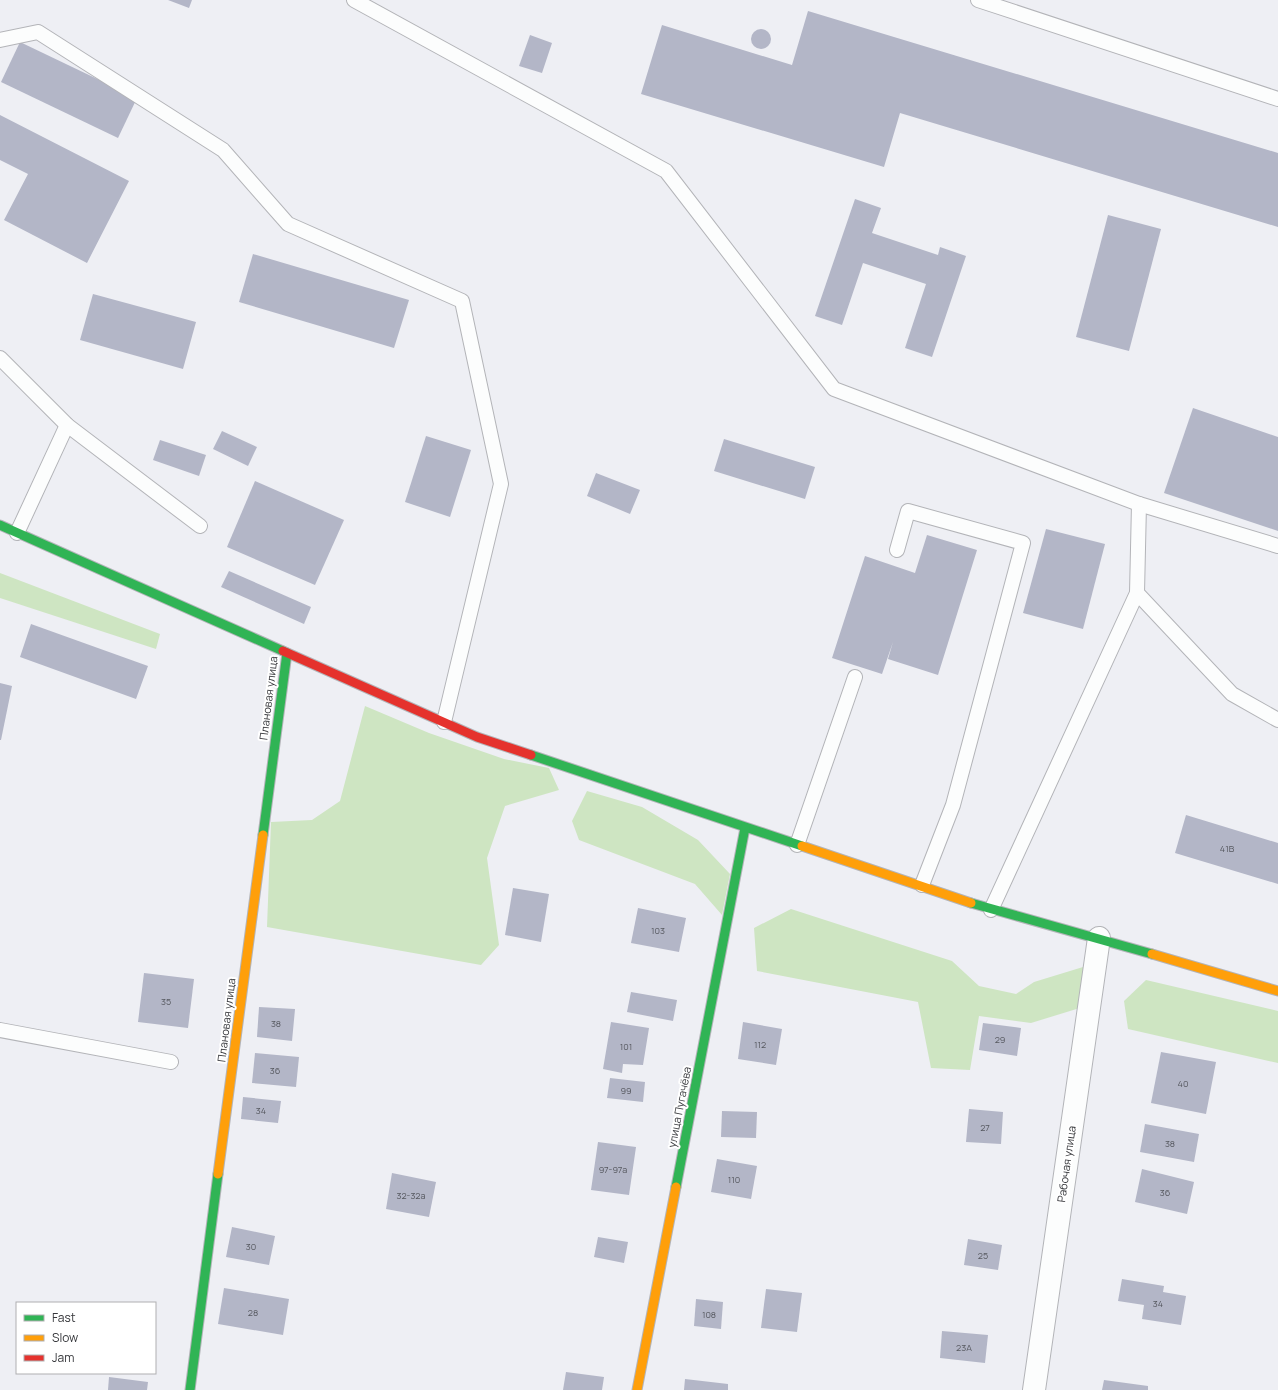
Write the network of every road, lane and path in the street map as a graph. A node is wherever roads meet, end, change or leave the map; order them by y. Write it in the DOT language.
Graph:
graph roads {
  1 [pos="354,0"];
  2 [pos="978,0"];
  3 [pos="0,40"];
  4 [pos="1278,99"];
  5 [pos="0,358"];
  6 [pos="67,425"];
  7 [pos="1139,504"];
  8 [pos="0,525"];
  9 [pos="200,526"];
  10 [pos="17,533"];
  11 [pos="1278,546"];
  12 [pos="897,550"];
  13 [pos="1137,593"];
  14 [pos="286,652"];
  15 [pos="854,677"];
  16 [pos="1278,720"];
  17 [pos="444,722"];
  18 [pos="745,828"];
  19 [pos="797,845"];
  20 [pos="922,886"];
  21 [pos="992,910"];
  22 [pos="1099,938"];
  23 [pos="1278,991"];
  24 [pos="0,1030"];
  25 [pos="171,1062"];
  26 [pos="190,1390"];
  27 [pos="637,1390"];
  28 [pos="1034,1390"];
  1 -- 7 [label="lane"];
  2 -- 4 [label="lane"];
  3 -- 17 [label="lane"];
  5 -- 6 [label="lane"];
  6 -- 9 [label="lane"];
  6 -- 10 [label="lane"];
  7 -- 11 [label="lane"];
  7 -- 13 [label="lane"];
  8 -- 10 [label="street"];
  10 -- 14 [label="street"];
  12 -- 20 [label="lane"];
  13 -- 16 [label="lane"];
  13 -- 21 [label="lane"];
  14 -- 17 [label="street"];
  14 -- 26 [label="street, Плановая улица"];
  15 -- 19 [label="lane"];
  17 -- 18 [label="street"];
  18 -- 19 [label="street"];
  18 -- 27 [label="street, улица Пугачёва"];
  19 -- 20 [label="street"];
  20 -- 21 [label="street"];
  21 -- 22 [label="street"];
  22 -- 23 [label="street"];
  22 -- 28 [label="street, Рабочая улица"];
  24 -- 25 [label="lane"];
}
